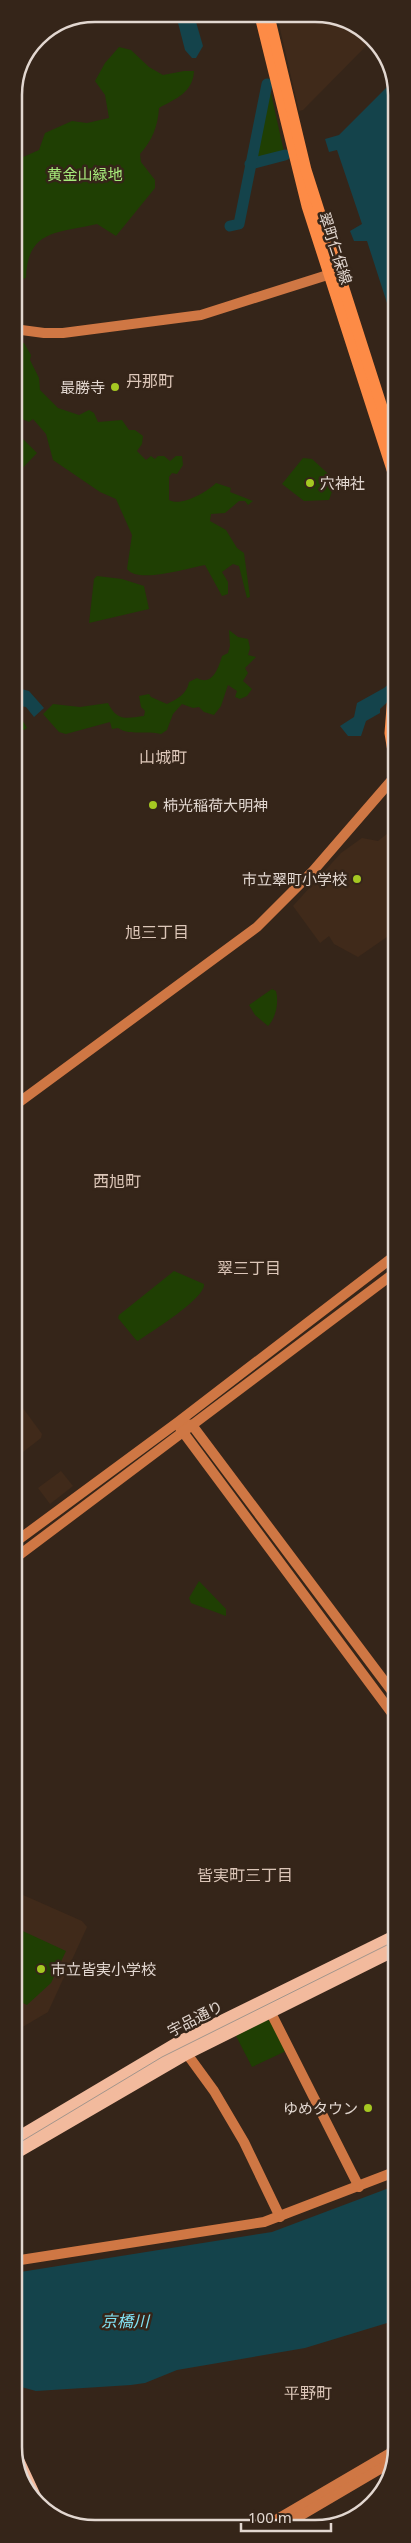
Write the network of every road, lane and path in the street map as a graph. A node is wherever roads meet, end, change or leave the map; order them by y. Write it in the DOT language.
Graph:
graph roads {
  1 [pos="261,22"];
  2 [pos="270,22"];
  3 [pos="333,273"];
  4 [pos="22,330"];
  5 [pos="388,429"];
  6 [pos="388,453"];
  7 [pos="388,785"];
  8 [pos="22,1100"];
  9 [pos="388,1261"];
  10 [pos="388,1278"];
  11 [pos="178,1422"];
  12 [pos="192,1426"];
  13 [pos="182,1433"];
  14 [pos="23,1537"];
  15 [pos="23,1553"];
  16 [pos="388,1686"];
  17 [pos="388,1708"];
  18 [pos="388,1941"];
  19 [pos="388,1952"];
  20 [pos="267,2006"];
  21 [pos="182,2048"];
  22 [pos="23,2137"];
  23 [pos="23,2147"];
  24 [pos="388,2176"];
  25 [pos="359,2187"];
  26 [pos="280,2217"];
  27 [pos="23,2260"];
  28 [pos="387,2455"];
  29 [pos="386,2466"];
  30 [pos="276,2520"];
  31 [pos="293,2520"];
  1 -- 3 [label="main road, 翠町仁保線"];
  2 -- 3 [label="main road, 翠町仁保線"];
  3 -- 4 [label="street"];
  3 -- 5 [label="main road, 翠町仁保線"];
  3 -- 6 [label="main road, 翠町仁保線"];
  7 -- 8 [label="street"];
  9 -- 11 [label="street"];
  10 -- 12 [label="street"];
  11 -- 12 [label="street"];
  11 -- 13 [label="street"];
  11 -- 14 [label="street"];
  12 -- 13 [label="street"];
  12 -- 16 [label="street"];
  13 -- 15 [label="street"];
  13 -- 17 [label="street"];
  18 -- 20 [label="highway, 宇品通り"];
  19 -- 20 [label="highway, 宇品通り"];
  20 -- 21 [label="highway, 宇品通り"];
  20 -- 25 [label="street"];
  21 -- 22 [label="highway, 宇品通り"];
  21 -- 23 [label="highway, 宇品通り"];
  21 -- 26 [label="street"];
  24 -- 25 [label="street"];
  25 -- 26 [label="street"];
  26 -- 27 [label="street"];
  28 -- 30 [label="street"];
  29 -- 31 [label="street"];
}
